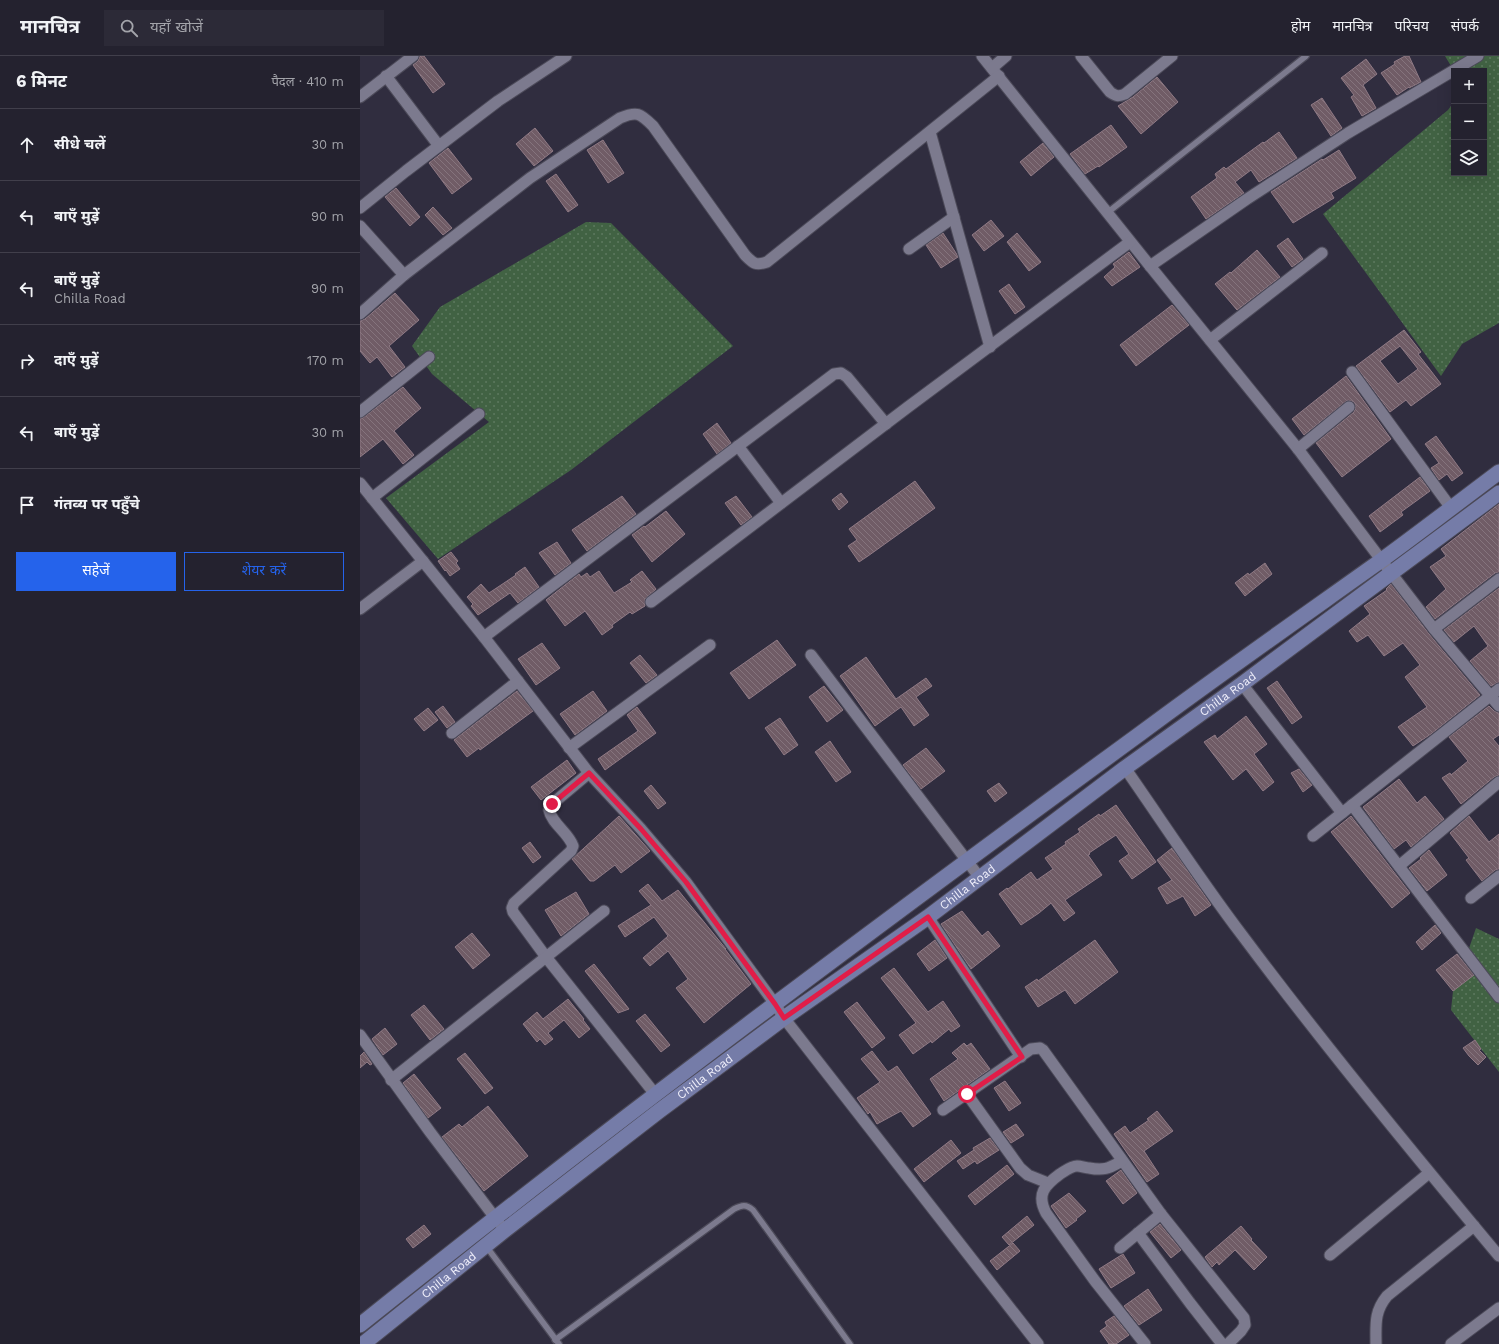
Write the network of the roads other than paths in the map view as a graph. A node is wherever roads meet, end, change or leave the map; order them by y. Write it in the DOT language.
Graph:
graph roads {
  1 [pos="412,56"];
  2 [pos="982,56"];
  3 [pos="1006,56"];
  4 [pos="1081,56"];
  5 [pos="1172,56"];
  6 [pos="1306,56"];
  7 [pos="1478,56"];
  8 [pos="559,58"];
  9 [pos="995,72"];
  10 [pos="386,76"];
  11 [pos="360,97"];
  12 [pos="930,132"];
  13 [pos="438,146"];
  14 [pos="360,208"];
  15 [pos="1107,213"];
  16 [pos="954,217"];
  17 [pos="360,226"];
  18 [pos="1130,242"];
  19 [pos="909,249"];
  20 [pos="1322,253"];
  21 [pos="1150,266"];
  22 [pos="404,275"];
  23 [pos="360,314"];
  24 [pos="1210,340"];
  25 [pos="990,347"];
  26 [pos="429,357"];
  27 [pos="1352,372"];
  28 [pos="1349,407"];
  29 [pos="360,412"];
  30 [pos="479,414"];
  31 [pos="886,424"];
  32 [pos="738,446"];
  33 [pos="1298,449"];
  34 [pos="1499,472"];
  35 [pos="360,483"];
  36 [pos="1499,493"];
  37 [pos="372,498"];
  38 [pos="782,503"];
  39 [pos="1451,508"];
  40 [pos="1381,560"];
  41 [pos="423,561"];
  42 [pos="1391,573"];
  43 [pos="1499,579"];
  44 [pos="651,602"];
  45 [pos="360,608"];
  46 [pos="1434,629"];
  47 [pos="484,637"];
  48 [pos="710,645"];
  49 [pos="811,655"];
  50 [pos="518,681"];
  51 [pos="1242,684"];
  52 [pos="1495,692"];
  53 [pos="1499,706"];
  54 [pos="452,733"];
  55 [pos="569,748"];
  56 [pos="1125,768"];
  57 [pos="589,773"];
  58 [pos="1499,782"];
  59 [pos="1352,805"];
  60 [pos="1342,813"];
  61 [pos="1313,836"];
  62 [pos="967,862"];
  63 [pos="1399,866"];
  64 [pos="1499,876"];
  65 [pos="980,878"];
  66 [pos="1470,898"];
  67 [pos="604,911"];
  68 [pos="928,917"];
  69 [pos="546,957"];
  70 [pos="1499,998"];
  71 [pos="775,1004"];
  72 [pos="784,1018"];
  73 [pos="360,1035"];
  74 [pos="1022,1057"];
  75 [pos="392,1080"];
  76 [pos="655,1094"];
  77 [pos="967,1094"];
  78 [pos="943,1110"];
  79 [pos="1122,1161"];
  80 [pos="1429,1173"];
  81 [pos="1048,1183"];
  82 [pos="1161,1214"];
  83 [pos="500,1224"];
  84 [pos="1474,1226"];
  85 [pos="1138,1234"];
  86 [pos="485,1245"];
  87 [pos="1120,1248"];
  88 [pos="1330,1255"];
  89 [pos="1499,1256"];
  90 [pos="1499,1308"];
  91 [pos="360,1324"];
  92 [pos="557,1342"];
  93 [pos="363,1344"];
  94 [pos="850,1344"];
  95 [pos="1038,1344"];
  96 [pos="1145,1344"];
  97 [pos="1222,1344"];
  98 [pos="1228,1344"];
  99 [pos="1376,1344"];
  100 [pos="1451,1344"];
  1 -- 10 [label="street"];
  2 -- 9 [label="street"];
  3 -- 9 [label="street"];
  4 -- 5 [label="street"];
  6 -- 15 [label="lane"];
  7 -- 21 [label="street"];
  8 -- 13 [label="street"];
  9 -- 12 [label="street"];
  9 -- 15 [label="street"];
  10 -- 11 [label="street"];
  10 -- 13 [label="street"];
  12 -- 16 [label="street"];
  12 -- 22 [label="street"];
  13 -- 14 [label="street"];
  15 -- 18 [label="street"];
  16 -- 19 [label="street"];
  16 -- 25 [label="street"];
  17 -- 22 [label="street"];
  18 -- 21 [label="street"];
  18 -- 25 [label="street"];
  20 -- 24 [label="street"];
  21 -- 24 [label="street"];
  22 -- 23 [label="street"];
  24 -- 33 [label="street"];
  25 -- 31 [label="street"];
  26 -- 29 [label="street"];
  27 -- 39 [label="street"];
  28 -- 33 [label="street"];
  30 -- 37 [label="street"];
  31 -- 32 [label="street"];
  31 -- 38 [label="street"];
  32 -- 38 [label="street"];
  32 -- 47 [label="street"];
  33 -- 40 [label="street"];
  34 -- 39 [label="main road, Chilla Road"];
  35 -- 37 [label="street"];
  36 -- 42 [label="main road, Chilla Road"];
  37 -- 41 [label="street"];
  38 -- 44 [label="street"];
  39 -- 40 [label="main road, Chilla Road"];
  40 -- 42 [label="street"];
  40 -- 62 [label="main road, Chilla Road"];
  41 -- 45 [label="street"];
  41 -- 47 [label="street"];
  42 -- 46 [label="street"];
  42 -- 51 [label="main road, Chilla Road"];
  43 -- 46 [label="street"];
  46 -- 52 [label="street"];
  47 -- 50 [label="street"];
  48 -- 55 [label="street"];
  49 -- 62 [label="street"];
  50 -- 54 [label="street"];
  50 -- 55 [label="street"];
  51 -- 56 [label="main road, Chilla Road"];
  51 -- 60 [label="street"];
  52 -- 53 [label="street"];
  52 -- 59 [label="street"];
  55 -- 57 [label="street"];
  56 -- 65 [label="main road, Chilla Road"];
  56 -- 80 [label="street"];
  57 -- 69 [label="street"];
  57 -- 71 [label="street"];
  58 -- 63 [label="street"];
  59 -- 60 [label="street"];
  59 -- 63 [label="street"];
  60 -- 61 [label="street"];
  62 -- 65 [label="street"];
  62 -- 71 [label="main road, Chilla Road"];
  63 -- 70 [label="street"];
  64 -- 66 [label="street"];
  65 -- 68 [label="main road, Chilla Road"];
  67 -- 69 [label="street"];
  68 -- 72 [label="main road, Chilla Road"];
  68 -- 74 [label="street"];
  69 -- 75 [label="street"];
  69 -- 76 [label="street"];
  71 -- 72 [label="street"];
  71 -- 76 [label="main road, Chilla Road"];
  72 -- 83 [label="main road, Chilla Road"];
  72 -- 95 [label="street"];
  73 -- 75 [label="street"];
  74 -- 77 [label="street"];
  74 -- 79 [label="street"];
  75 -- 83 [label="street"];
  76 -- 83 [label="main road, Chilla Road"];
  77 -- 78 [label="street"];
  77 -- 81 [label="street"];
  79 -- 81 [label="street"];
  79 -- 82 [label="street"];
  80 -- 84 [label="street"];
  80 -- 88 [label="street"];
  81 -- 96 [label="street"];
  82 -- 85 [label="street"];
  82 -- 98 [label="street"];
  83 -- 86 [label="main road, Chilla Road"];
  83 -- 91 [label="main road, Chilla Road"];
  84 -- 89 [label="street"];
  84 -- 99 [label="street"];
  85 -- 87 [label="street"];
  85 -- 97 [label="street"];
  86 -- 92 [label="lane"];
  86 -- 93 [label="main road, Chilla Road"];
  90 -- 100 [label="street"];
  92 -- 94 [label="lane"];
}
